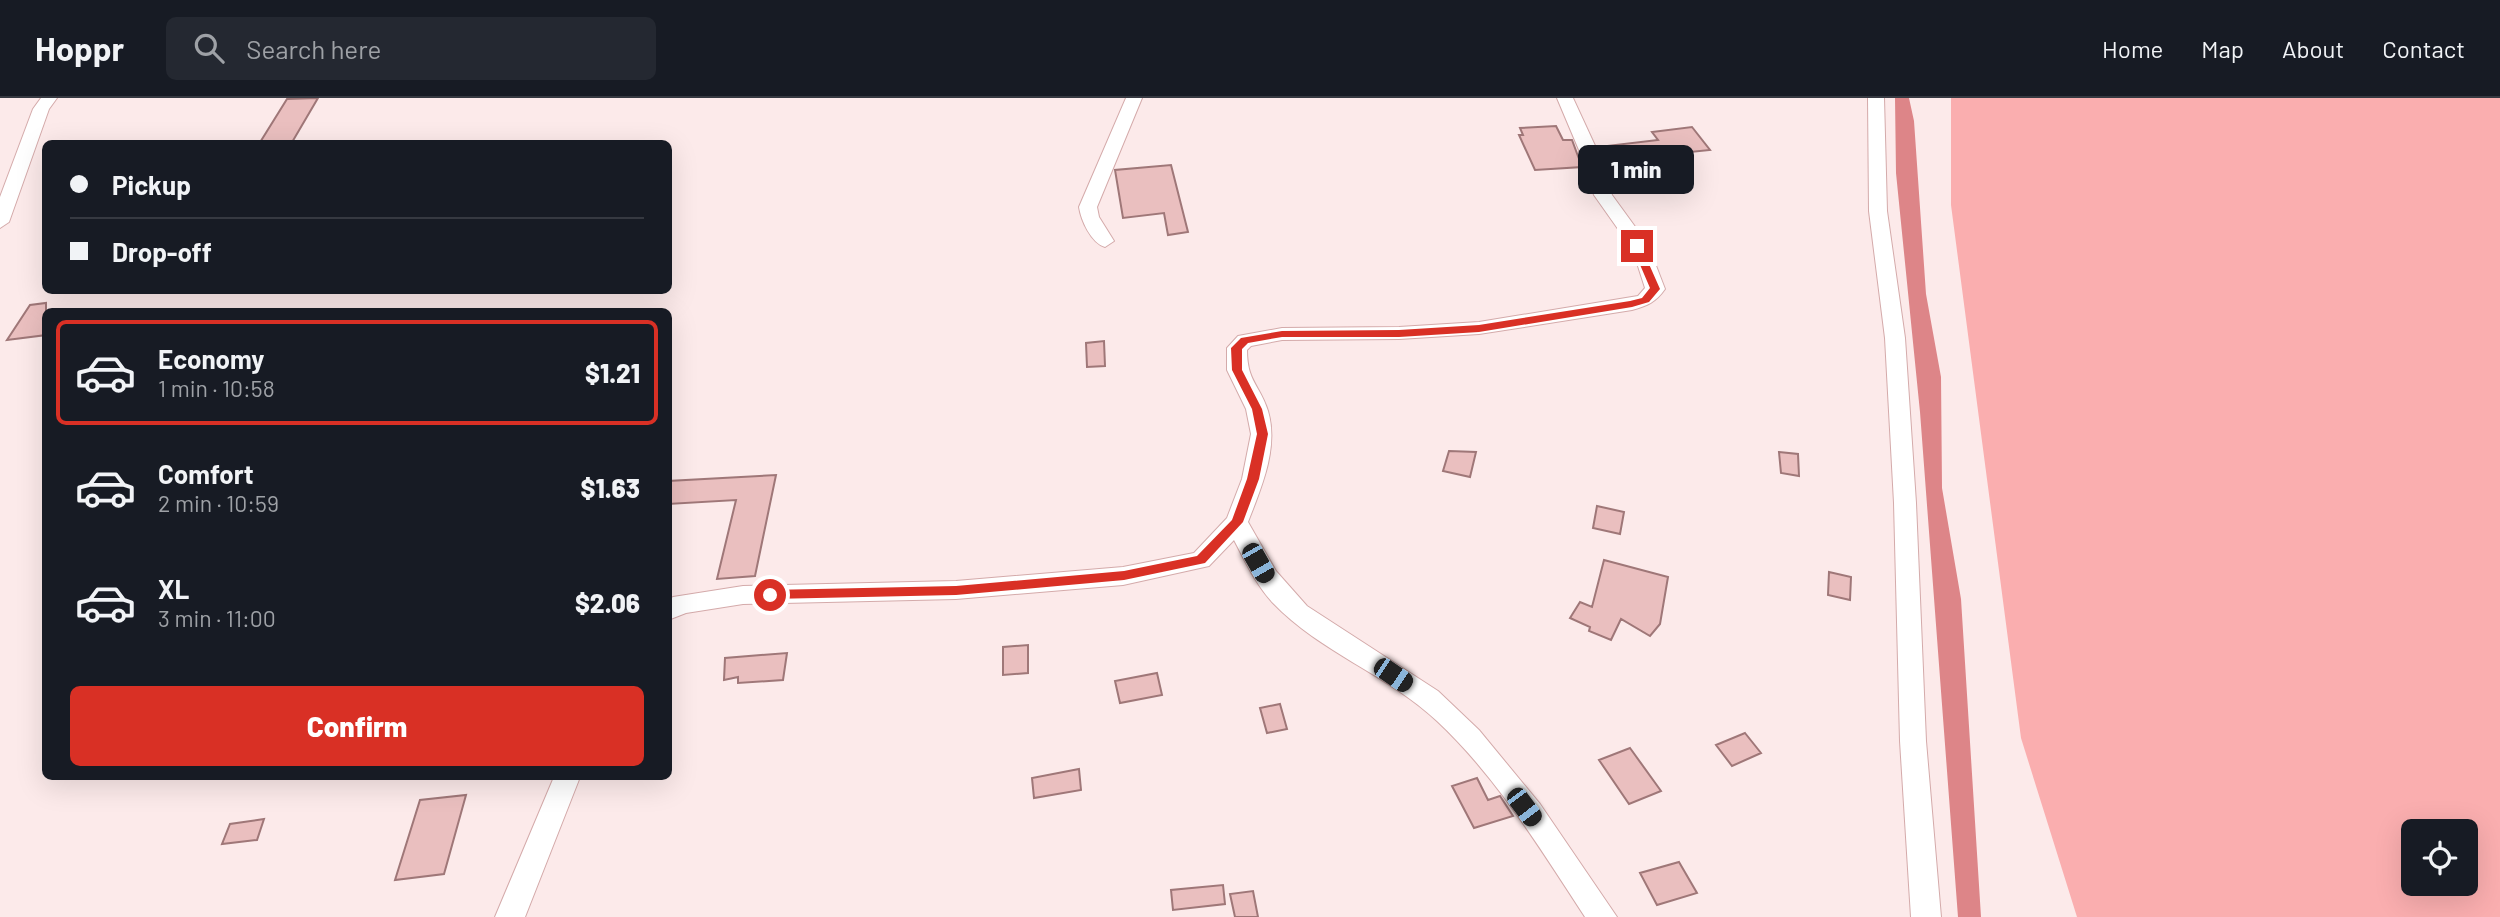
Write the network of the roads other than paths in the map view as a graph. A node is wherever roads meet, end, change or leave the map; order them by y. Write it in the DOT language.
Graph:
graph roads {
  1 [pos="49,98"];
  2 [pos="1134,98"];
  3 [pos="1565,98"];
  4 [pos="1876,98"];
  5 [pos="0,222"];
  6 [pos="1105,241"];
  7 [pos="1237,522"];
  8 [pos="672,609"];
  9 [pos="566,780"];
  10 [pos="510,917"];
  11 [pos="1602,917"];
  12 [pos="1926,917"];
  1 -- 5 [label="street"];
  2 -- 6 [label="street"];
  3 -- 7 [label="street"];
  4 -- 12 [label="street"];
  7 -- 8 [label="street"];
  7 -- 11 [label="street"];
  9 -- 10 [label="street"];
}
